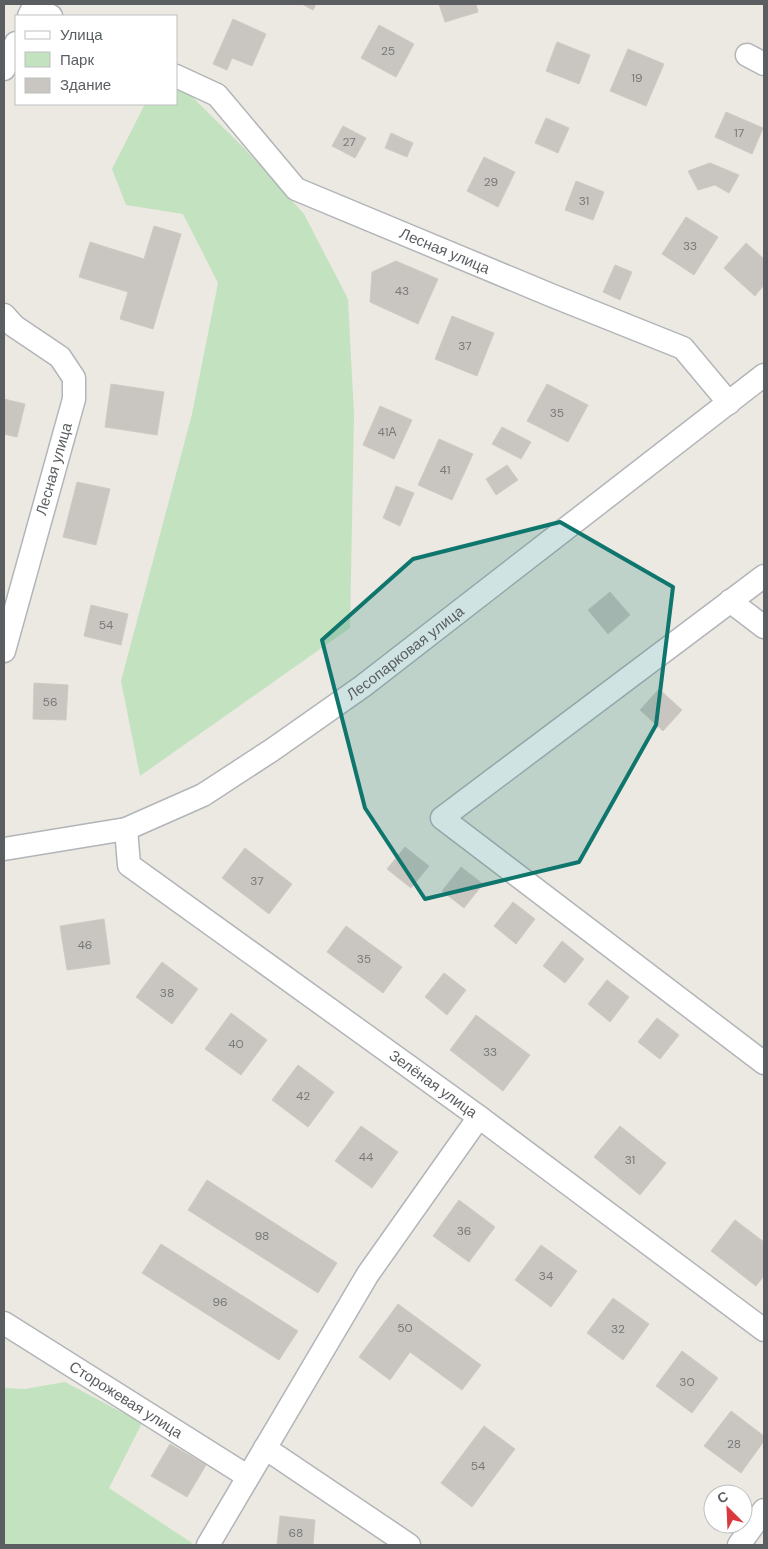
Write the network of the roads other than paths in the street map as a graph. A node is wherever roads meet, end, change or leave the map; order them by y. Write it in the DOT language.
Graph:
graph roads {
  1 [pos="30,15"];
  2 [pos="49,15"];
  3 [pos="15,45"];
  4 [pos="4,69"];
  5 [pos="178,77"];
  6 [pos="4,315"];
  7 [pos="764,375"];
  8 [pos="729,403"];
  9 [pos="764,576"];
  10 [pos="730,601"];
  11 [pos="764,627"];
  12 [pos="4,651"];
  13 [pos="126,829"];
  14 [pos="4,849"];
  15 [pos="764,1063"];
  16 [pos="479,1117"];
  17 [pos="4,1323"];
  18 [pos="764,1330"];
  19 [pos="265,1448"];
  20 [pos="247,1476"];
  21 [pos="764,1510"];
  22 [pos="208,1545"];
  23 [pos="409,1545"];
  24 [pos="739,1545"];
  1 -- 2 [label="street"];
  3 -- 4 [label="street"];
  5 -- 8 [label="street, Лесная улица"];
  6 -- 12 [label="street, Лесная улица"];
  7 -- 8 [label="street, Лесопарковая улица"];
  8 -- 13 [label="street, Лесопарковая улица"];
  9 -- 10 [label="street"];
  10 -- 11 [label="street"];
  10 -- 15 [label="street"];
  13 -- 14 [label="street, Лесопарковая улица"];
  13 -- 16 [label="street, Зелёная улица"];
  16 -- 18 [label="street, Зелёная улица"];
  16 -- 19 [label="street"];
  17 -- 20 [label="street, Сторожевая улица"];
  19 -- 20 [label="street"];
  19 -- 23 [label="street"];
  20 -- 22 [label="street"];
  21 -- 24 [label="street"];
}
